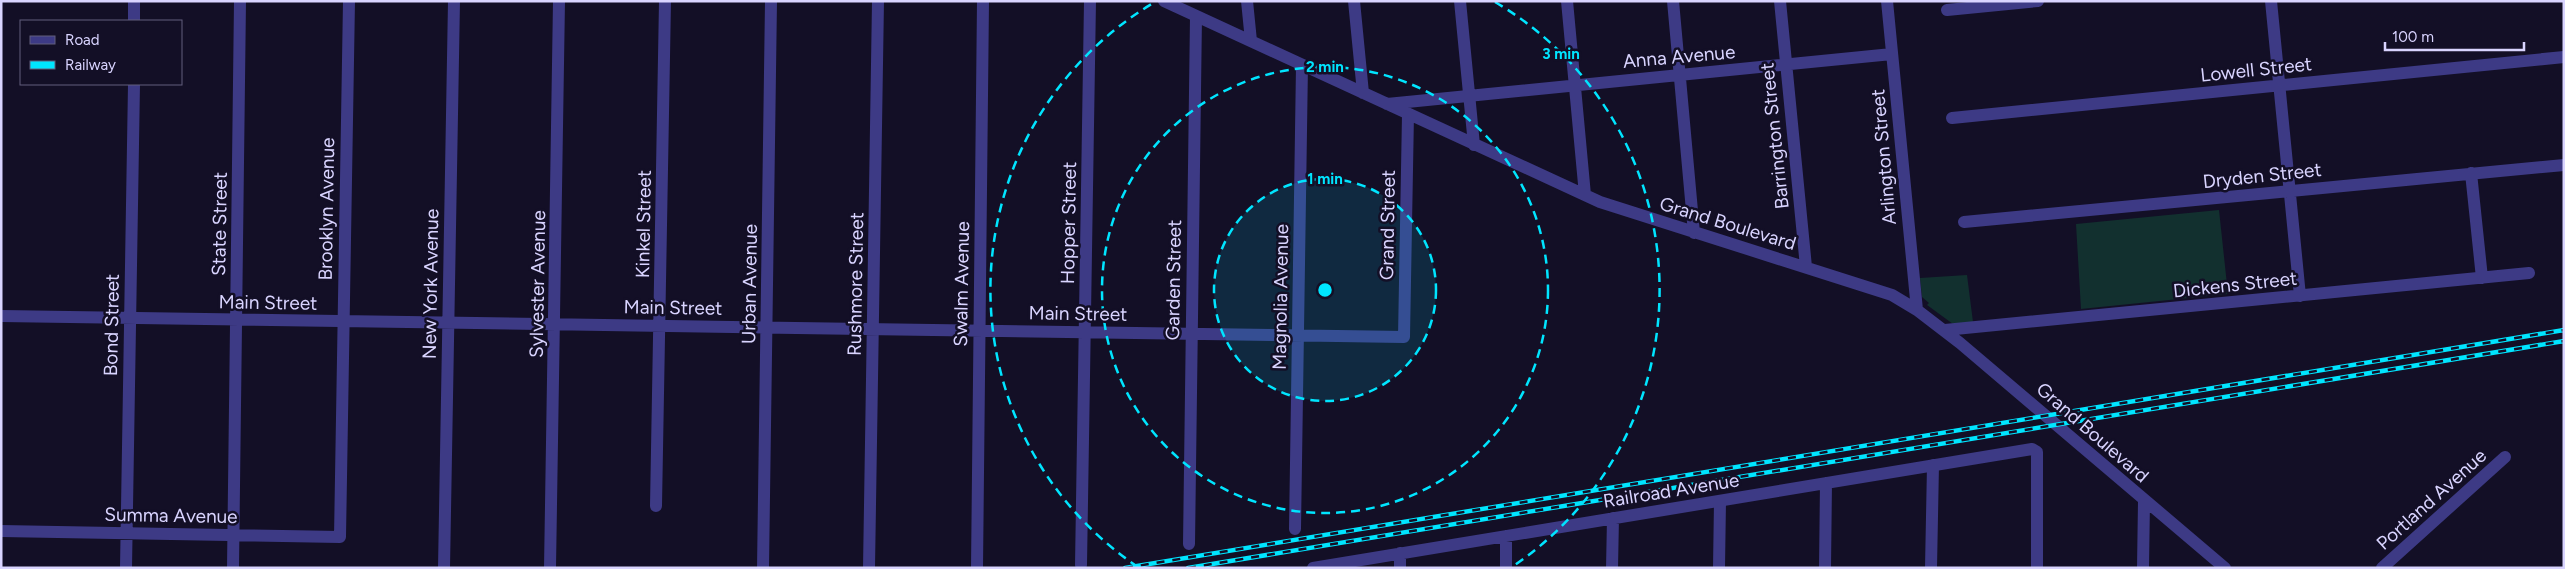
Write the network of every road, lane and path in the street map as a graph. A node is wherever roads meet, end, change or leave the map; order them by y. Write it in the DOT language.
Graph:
graph roads {
  1 [pos="134,1"];
  2 [pos="240,1"];
  3 [pos="349,1"];
  4 [pos="454,1"];
  5 [pos="559,1"];
  6 [pos="665,1"];
  7 [pos="771,1"];
  8 [pos="878,1"];
  9 [pos="983,1"];
  10 [pos="1090,1"];
  11 [pos="1164,1"];
  12 [pos="1247,1"];
  13 [pos="1354,1"];
  14 [pos="1460,1"];
  15 [pos="1567,1"];
  16 [pos="1673,1"];
  17 [pos="1780,1"];
  18 [pos="1887,1"];
  19 [pos="2038,1"];
  20 [pos="2271,1"];
  21 [pos="1947,10"];
  22 [pos="1196,16"];
  23 [pos="134,20"];
  24 [pos="1251,41"];
  25 [pos="1892,54"];
  26 [pos="2564,57"];
  27 [pos="1302,65"];
  28 [pos="1786,65"];
  29 [pos="1681,75"];
  30 [pos="134,85"];
  31 [pos="1575,85"];
  32 [pos="2279,85"];
  33 [pos="1363,93"];
  34 [pos="1469,95"];
  35 [pos="1386,104"];
  36 [pos="1408,114"];
  37 [pos="1952,118"];
  38 [pos="1474,145"];
  39 [pos="2564,165"];
  40 [pos="2471,173"];
  41 [pos="2289,191"];
  42 [pos="1585,195"];
  43 [pos="1964,222"];
  44 [pos="1694,233"];
  45 [pos="1806,266"];
  46 [pos="2529,273"];
  47 [pos="2482,278"];
  48 [pos="2300,296"];
  49 [pos="1917,310"];
  50 [pos="1,316"];
  51 [pos="130,319"];
  52 [pos="236,320"];
  53 [pos="342,321"];
  54 [pos="448,323"];
  55 [pos="555,324"];
  56 [pos="660,326"];
  57 [pos="767,328"];
  58 [pos="873,329"];
  59 [pos="979,330"];
  60 [pos="1945,330"];
  61 [pos="1085,332"];
  62 [pos="1191,333"];
  63 [pos="1298,335"];
  64 [pos="1404,337"];
  65 [pos="2505,457"];
  66 [pos="1933,465"];
  67 [pos="1826,483"];
  68 [pos="2140,498"];
  69 [pos="1720,501"];
  70 [pos="656,506"];
  71 [pos="1613,518"];
  72 [pos="1295,529"];
  73 [pos="1,531"];
  74 [pos="127,533"];
  75 [pos="233,535"];
  76 [pos="1506,536"];
  77 [pos="340,537"];
  78 [pos="1189,544"];
  79 [pos="1400,553"];
  80 [pos="1081,565"];
  81 [pos="126,568"];
  82 [pos="233,568"];
  83 [pos="444,568"];
  84 [pos="550,568"];
  85 [pos="763,568"];
  86 [pos="869,568"];
  87 [pos="977,568"];
  88 [pos="1313,568"];
  89 [pos="1400,568"];
  90 [pos="1506,568"];
  91 [pos="1612,568"];
  92 [pos="1719,568"];
  93 [pos="1825,568"];
  94 [pos="1931,568"];
  95 [pos="2037,568"];
  96 [pos="2143,568"];
  97 [pos="2225,568"];
  98 [pos="2382,568"];
  1 -- 23 [label="street"];
  2 -- 52 [label="street, State Street"];
  3 -- 53 [label="street, Brooklyn Avenue"];
  4 -- 54 [label="street, New York Avenue"];
  5 -- 55 [label="street, Sylvester Avenue"];
  6 -- 56 [label="street, Kinkel Street"];
  7 -- 57 [label="street, Urban Avenue"];
  8 -- 58 [label="street, Rushmore Street"];
  9 -- 59 [label="street, Swalm Avenue"];
  10 -- 61 [label="street, Hopper Street"];
  11 -- 22 [label="street, Grand Boulevard"];
  12 -- 24 [label="street"];
  13 -- 33 [label="street"];
  14 -- 34 [label="street"];
  15 -- 31 [label="street"];
  16 -- 29 [label="street"];
  17 -- 28 [label="street, Barrington Street"];
  18 -- 25 [label="street, Arlington Street"];
  19 -- 21 [label="street"];
  20 -- 32 [label="street"];
  22 -- 24 [label="street, Grand Boulevard"];
  22 -- 62 [label="street, Garden Street"];
  24 -- 27 [label="street, Grand Boulevard"];
  25 -- 28 [label="street, Anna Avenue"];
  25 -- 49 [label="street, Arlington Street"];
  26 -- 32 [label="street, Lowell Street"];
  27 -- 33 [label="street, Grand Boulevard"];
  27 -- 63 [label="street, Magnolia Avenue"];
  28 -- 29 [label="street, Anna Avenue"];
  28 -- 45 [label="street, Barrington Street"];
  29 -- 31 [label="street, Anna Avenue"];
  29 -- 44 [label="street"];
  30 -- 51 [label="street, Bond Street"];
  31 -- 34 [label="street, Anna Avenue"];
  31 -- 42 [label="street"];
  32 -- 37 [label="street, Lowell Street"];
  32 -- 41 [label="street"];
  33 -- 35 [label="street, Grand Boulevard"];
  34 -- 35 [label="street, Anna Avenue"];
  34 -- 38 [label="street"];
  35 -- 36 [label="street, Grand Boulevard"];
  36 -- 38 [label="street, Grand Boulevard"];
  36 -- 64 [label="street, Grand Street"];
  38 -- 42 [label="street, Grand Boulevard"];
  39 -- 40 [label="street, Dryden Street"];
  40 -- 41 [label="street, Dryden Street"];
  40 -- 47 [label="street"];
  41 -- 43 [label="street, Dryden Street"];
  41 -- 48 [label="street"];
  42 -- 44 [label="street, Grand Boulevard"];
  44 -- 45 [label="street, Grand Boulevard"];
  45 -- 49 [label="street, Grand Boulevard"];
  46 -- 47 [label="street, Dickens Street"];
  47 -- 48 [label="street, Dickens Street"];
  48 -- 60 [label="street, Dickens Street"];
  49 -- 60 [label="street, Grand Boulevard"];
  50 -- 51 [label="street, Main Street"];
  51 -- 52 [label="street, Main Street"];
  51 -- 74 [label="street, Bond Street"];
  52 -- 53 [label="street, Main Street"];
  52 -- 75 [label="street, State Street"];
  53 -- 54 [label="street, Main Street"];
  53 -- 77 [label="street, Brooklyn Avenue"];
  54 -- 55 [label="street, Main Street"];
  54 -- 83 [label="street, New York Avenue"];
  55 -- 56 [label="street, Main Street"];
  55 -- 84 [label="street, Sylvester Avenue"];
  56 -- 57 [label="street, Main Street"];
  56 -- 70 [label="street, Kinkel Street"];
  57 -- 58 [label="street, Main Street"];
  57 -- 85 [label="street, Urban Avenue"];
  58 -- 59 [label="street, Main Street"];
  58 -- 86 [label="street, Rushmore Street"];
  59 -- 61 [label="street, Main Street"];
  59 -- 87 [label="street, Swalm Avenue"];
  60 -- 68 [label="street, Grand Boulevard"];
  61 -- 62 [label="street, Main Street"];
  61 -- 80 [label="street, Hopper Street"];
  62 -- 63 [label="street, Main Street"];
  62 -- 78 [label="street, Garden Street"];
  63 -- 64 [label="street, Main Street"];
  63 -- 72 [label="street, Magnolia Avenue"];
  65 -- 98 [label="street, Portland Avenue"];
  66 -- 67 [label="street, Railroad Avenue"];
  66 -- 94 [label="street"];
  66 -- 95 [label="street, Railroad Avenue"];
  67 -- 69 [label="street, Railroad Avenue"];
  67 -- 93 [label="street"];
  68 -- 96 [label="street"];
  68 -- 97 [label="street, Grand Boulevard"];
  69 -- 71 [label="street, Railroad Avenue"];
  69 -- 92 [label="street"];
  71 -- 76 [label="street, Railroad Avenue"];
  71 -- 91 [label="street"];
  73 -- 74 [label="street, Summa Avenue"];
  74 -- 75 [label="street, Summa Avenue"];
  74 -- 81 [label="street, Bond Street"];
  75 -- 77 [label="street, Summa Avenue"];
  75 -- 82 [label="street, State Street"];
  76 -- 79 [label="street, Railroad Avenue"];
  76 -- 90 [label="street"];
  79 -- 88 [label="street, Railroad Avenue"];
  79 -- 89 [label="street"];
}
